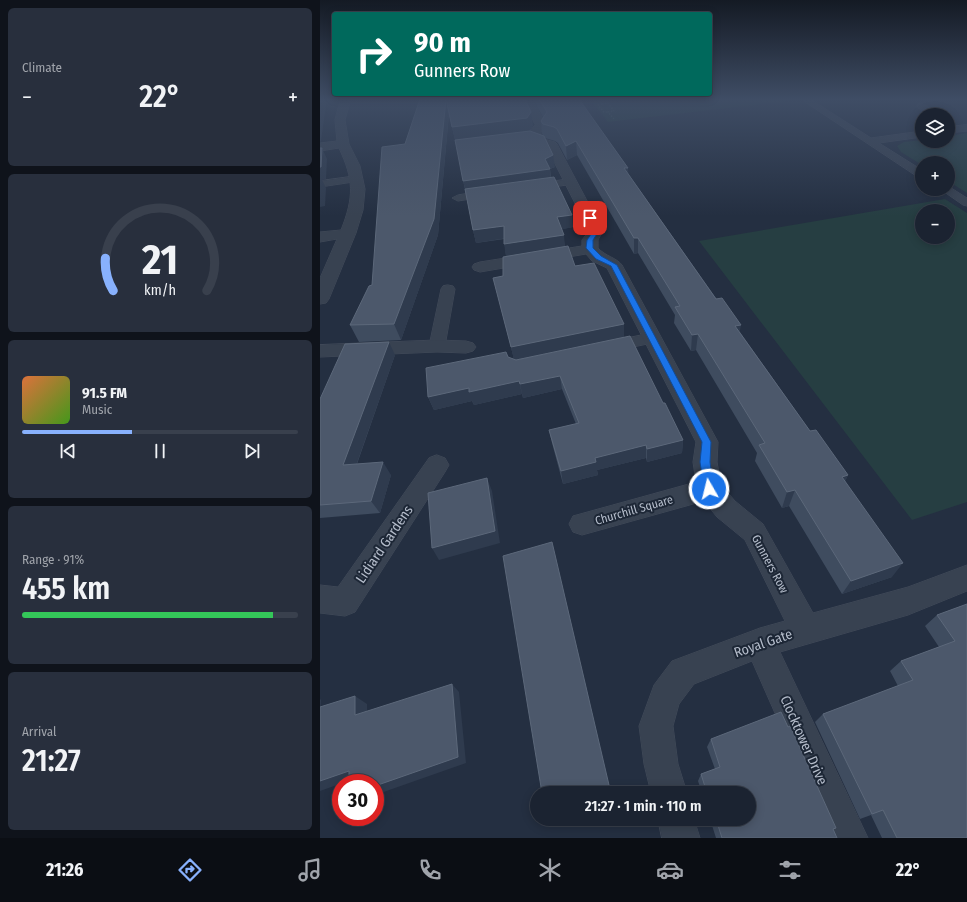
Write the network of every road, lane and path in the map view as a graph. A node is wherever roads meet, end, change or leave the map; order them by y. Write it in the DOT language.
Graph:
graph roads {
  1 [pos="342,138"];
  2 [pos="531,138"];
  3 [pos="866,138"];
  4 [pos="891,138"];
  5 [pos="870,141"];
  6 [pos="343,144"];
  7 [pos="320,147"];
  8 [pos="915,170"];
  9 [pos="356,179"];
  10 [pos="570,182"];
  11 [pos="320,184"];
  12 [pos="518,189"];
  13 [pos="503,191"];
  14 [pos="955,196"];
  15 [pos="458,198"];
  16 [pos="967,203"];
  17 [pos="348,233"];
  18 [pos="320,237"];
  19 [pos="590,248"];
  20 [pos="480,267"];
  21 [pos="448,290"];
  22 [pos="320,299"];
  23 [pos="652,338"];
  24 [pos="437,346"];
  25 [pos="466,347"];
  26 [pos="320,351"];
  27 [pos="593,351"];
  28 [pos="437,465"];
  29 [pos="709,489"];
  30 [pos="582,524"];
  31 [pos="967,578"];
  32 [pos="320,599"];
  33 [pos="805,629"];
  34 [pos="760,643"];
  35 [pos="667,786"];
  36 [pos="678,826"];
  37 [pos="681,838"];
  38 [pos="849,838"];
  1 -- 6 [label="street"];
  2 -- 10 [label="street"];
  3 -- 5 [label="lane"];
  4 -- 5 [label="lane"];
  5 -- 8 [label="lane"];
  6 -- 7 [label="street"];
  6 -- 9 [label="street"];
  9 -- 11 [label="lane"];
  9 -- 17 [label="street"];
  10 -- 12 [label="lane"];
  10 -- 19 [label="street"];
  13 -- 15 [label="lane"];
  14 -- 16 [label="lane"];
  17 -- 18 [label="street"];
  17 -- 22 [label="street"];
  19 -- 20 [label="street"];
  19 -- 23 [label="street"];
  21 -- 24 [label="lane"];
  23 -- 27 [label="lane"];
  23 -- 29 [label="street"];
  24 -- 25 [label="street"];
  24 -- 26 [label="street"];
  28 -- 32 [label="street, Lidiard Gardens"];
  29 -- 30 [label="street, Churchill Square"];
  29 -- 33 [label="street, Gunners Row"];
  31 -- 33 [label="street, Royal Gate"];
  33 -- 34 [label="street, Royal Gate"];
  34 -- 35 [label="street, Royal Gate"];
  34 -- 38 [label="street, Clocktower Drive"];
  36 -- 37 [label="street"];
}
